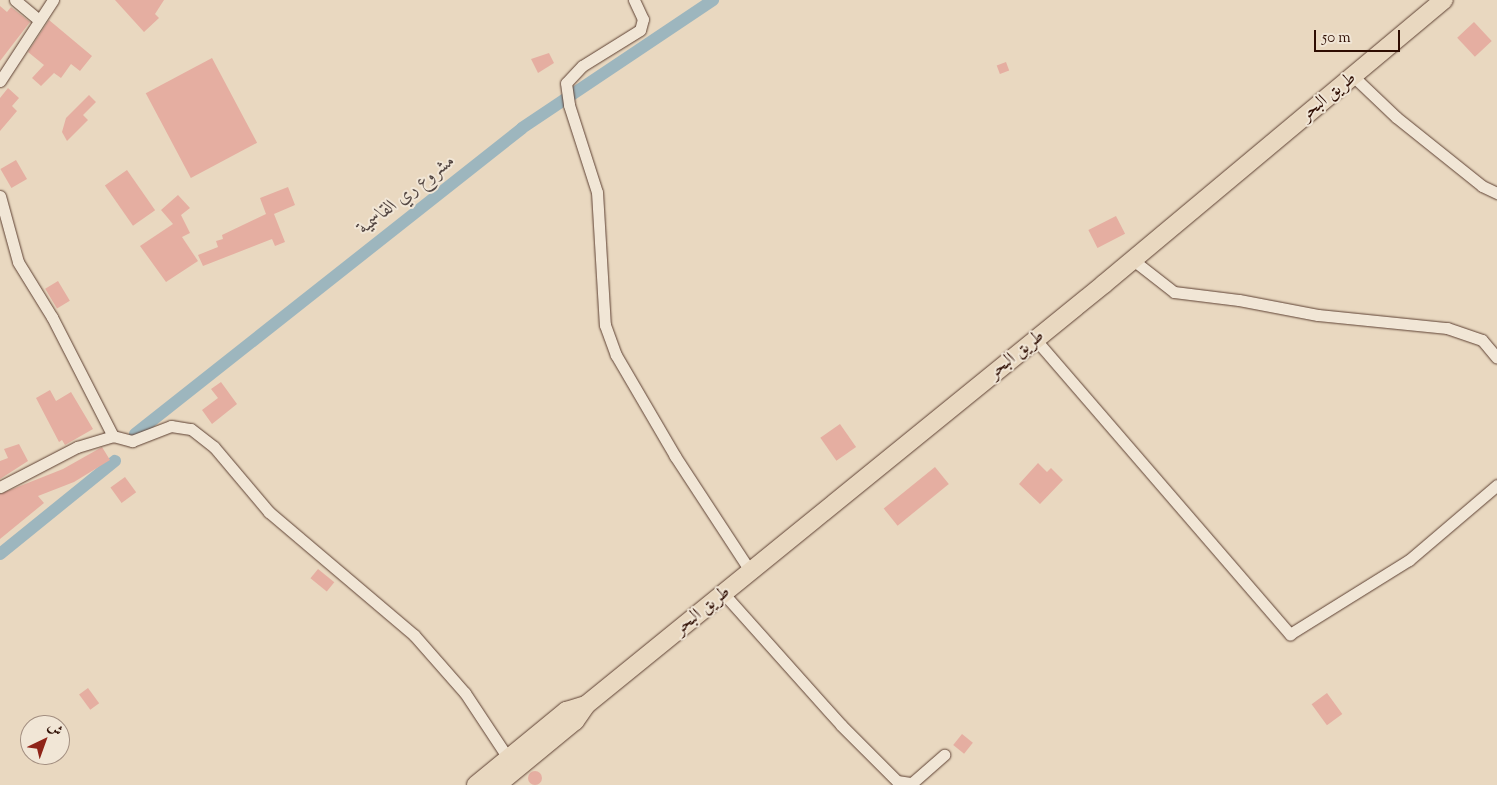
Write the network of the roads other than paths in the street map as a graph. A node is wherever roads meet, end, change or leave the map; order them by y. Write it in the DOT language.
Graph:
graph roads {
  1 [pos="16,0"];
  2 [pos="53,0"];
  3 [pos="634,0"];
  4 [pos="1444,0"];
  5 [pos="38,19"];
  6 [pos="1354,77"];
  7 [pos="0,82"];
  8 [pos="1497,193"];
  9 [pos="0,196"];
  10 [pos="1133,260"];
  11 [pos="1036,340"];
  12 [pos="1497,358"];
  13 [pos="113,436"];
  14 [pos="1497,486"];
  15 [pos="0,487"];
  16 [pos="751,572"];
  17 [pos="724,594"];
  18 [pos="944,755"];
  19 [pos="512,765"];
  20 [pos="488,783"];
  1 -- 5 [label="street"];
  2 -- 5 [label="street"];
  3 -- 16 [label="street"];
  4 -- 6 [label="highway, طريق البحر"];
  5 -- 7 [label="street"];
  6 -- 8 [label="street"];
  6 -- 10 [label="highway, طريق البحر"];
  9 -- 13 [label="street"];
  10 -- 11 [label="highway, طريق البحر"];
  10 -- 12 [label="street"];
  11 -- 14 [label="street"];
  11 -- 16 [label="highway, طريق البحر"];
  13 -- 15 [label="street"];
  13 -- 19 [label="street"];
  16 -- 17 [label="highway, طريق البحر"];
  17 -- 18 [label="street"];
  17 -- 19 [label="highway, طريق البحر"];
  19 -- 20 [label="highway, طريق البحر"];
}
